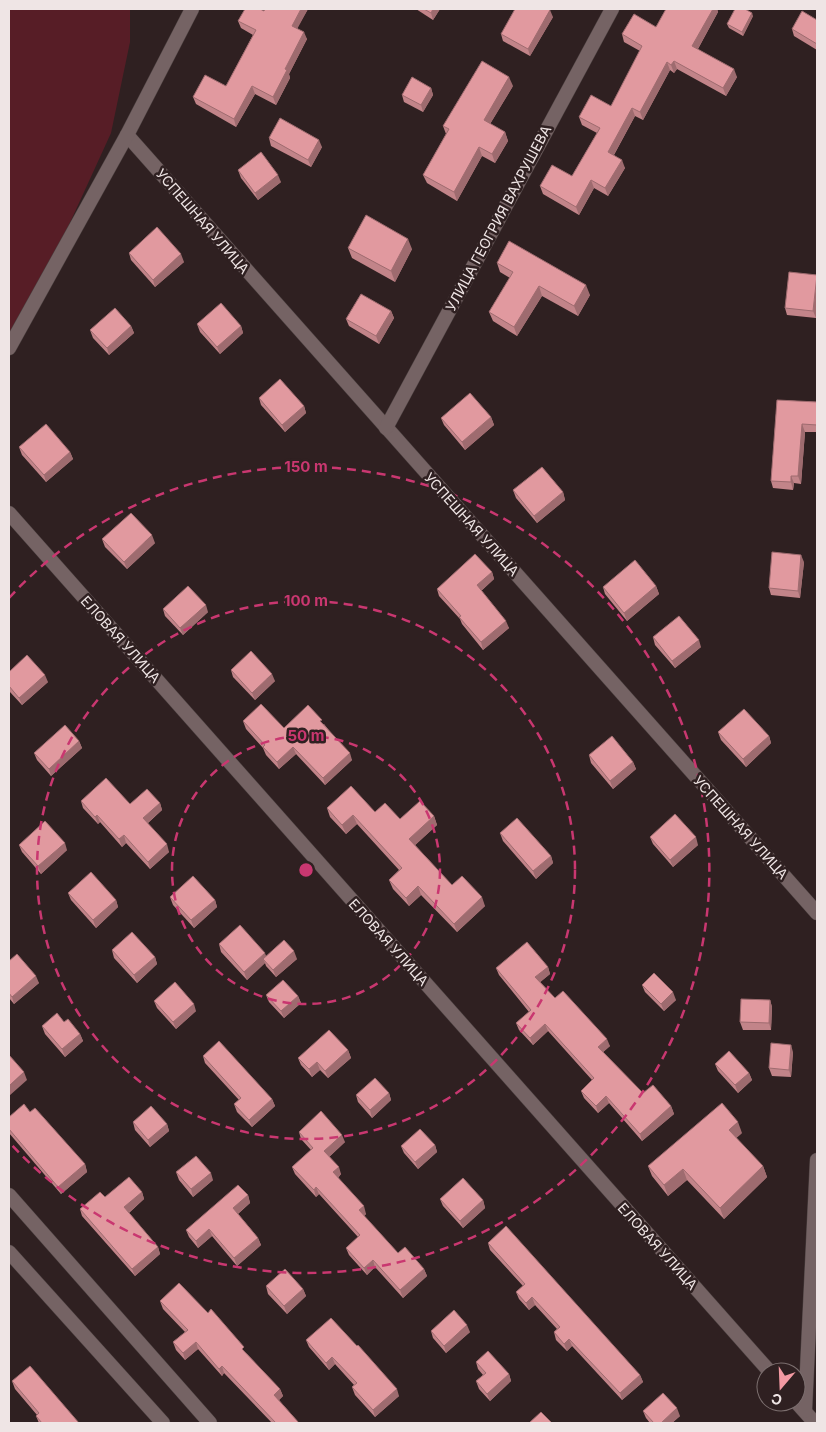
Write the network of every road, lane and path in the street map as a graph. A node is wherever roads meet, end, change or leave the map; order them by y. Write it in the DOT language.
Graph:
graph roads {
  1 [pos="192,9"];
  2 [pos="612,9"];
  3 [pos="127,135"];
  4 [pos="9,348"];
  5 [pos="386,428"];
  6 [pos="9,513"];
  7 [pos="817,913"];
  8 [pos="817,1160"];
  9 [pos="9,1195"];
  10 [pos="9,1252"];
  11 [pos="761,1362"];
  12 [pos="803,1362"];
  13 [pos="806,1412"];
  14 [pos="163,1423"];
  15 [pos="210,1423"];
  16 [pos="816,1423"];
  1 -- 3 [label="street"];
  2 -- 5 [label="street, УЛИЦА ГЕОГРИЯ ВАХРУШЕВА"];
  3 -- 4 [label="street"];
  3 -- 5 [label="street, УСПЕШНАЯ УЛИЦА"];
  5 -- 7 [label="street, УСПЕШНАЯ УЛИЦА"];
  6 -- 11 [label="street, ЕЛОВАЯ УЛИЦА"];
  8 -- 12 [label="street"];
  9 -- 15 [label="street"];
  10 -- 14 [label="street"];
  13 -- 16 [label="street"];
}
